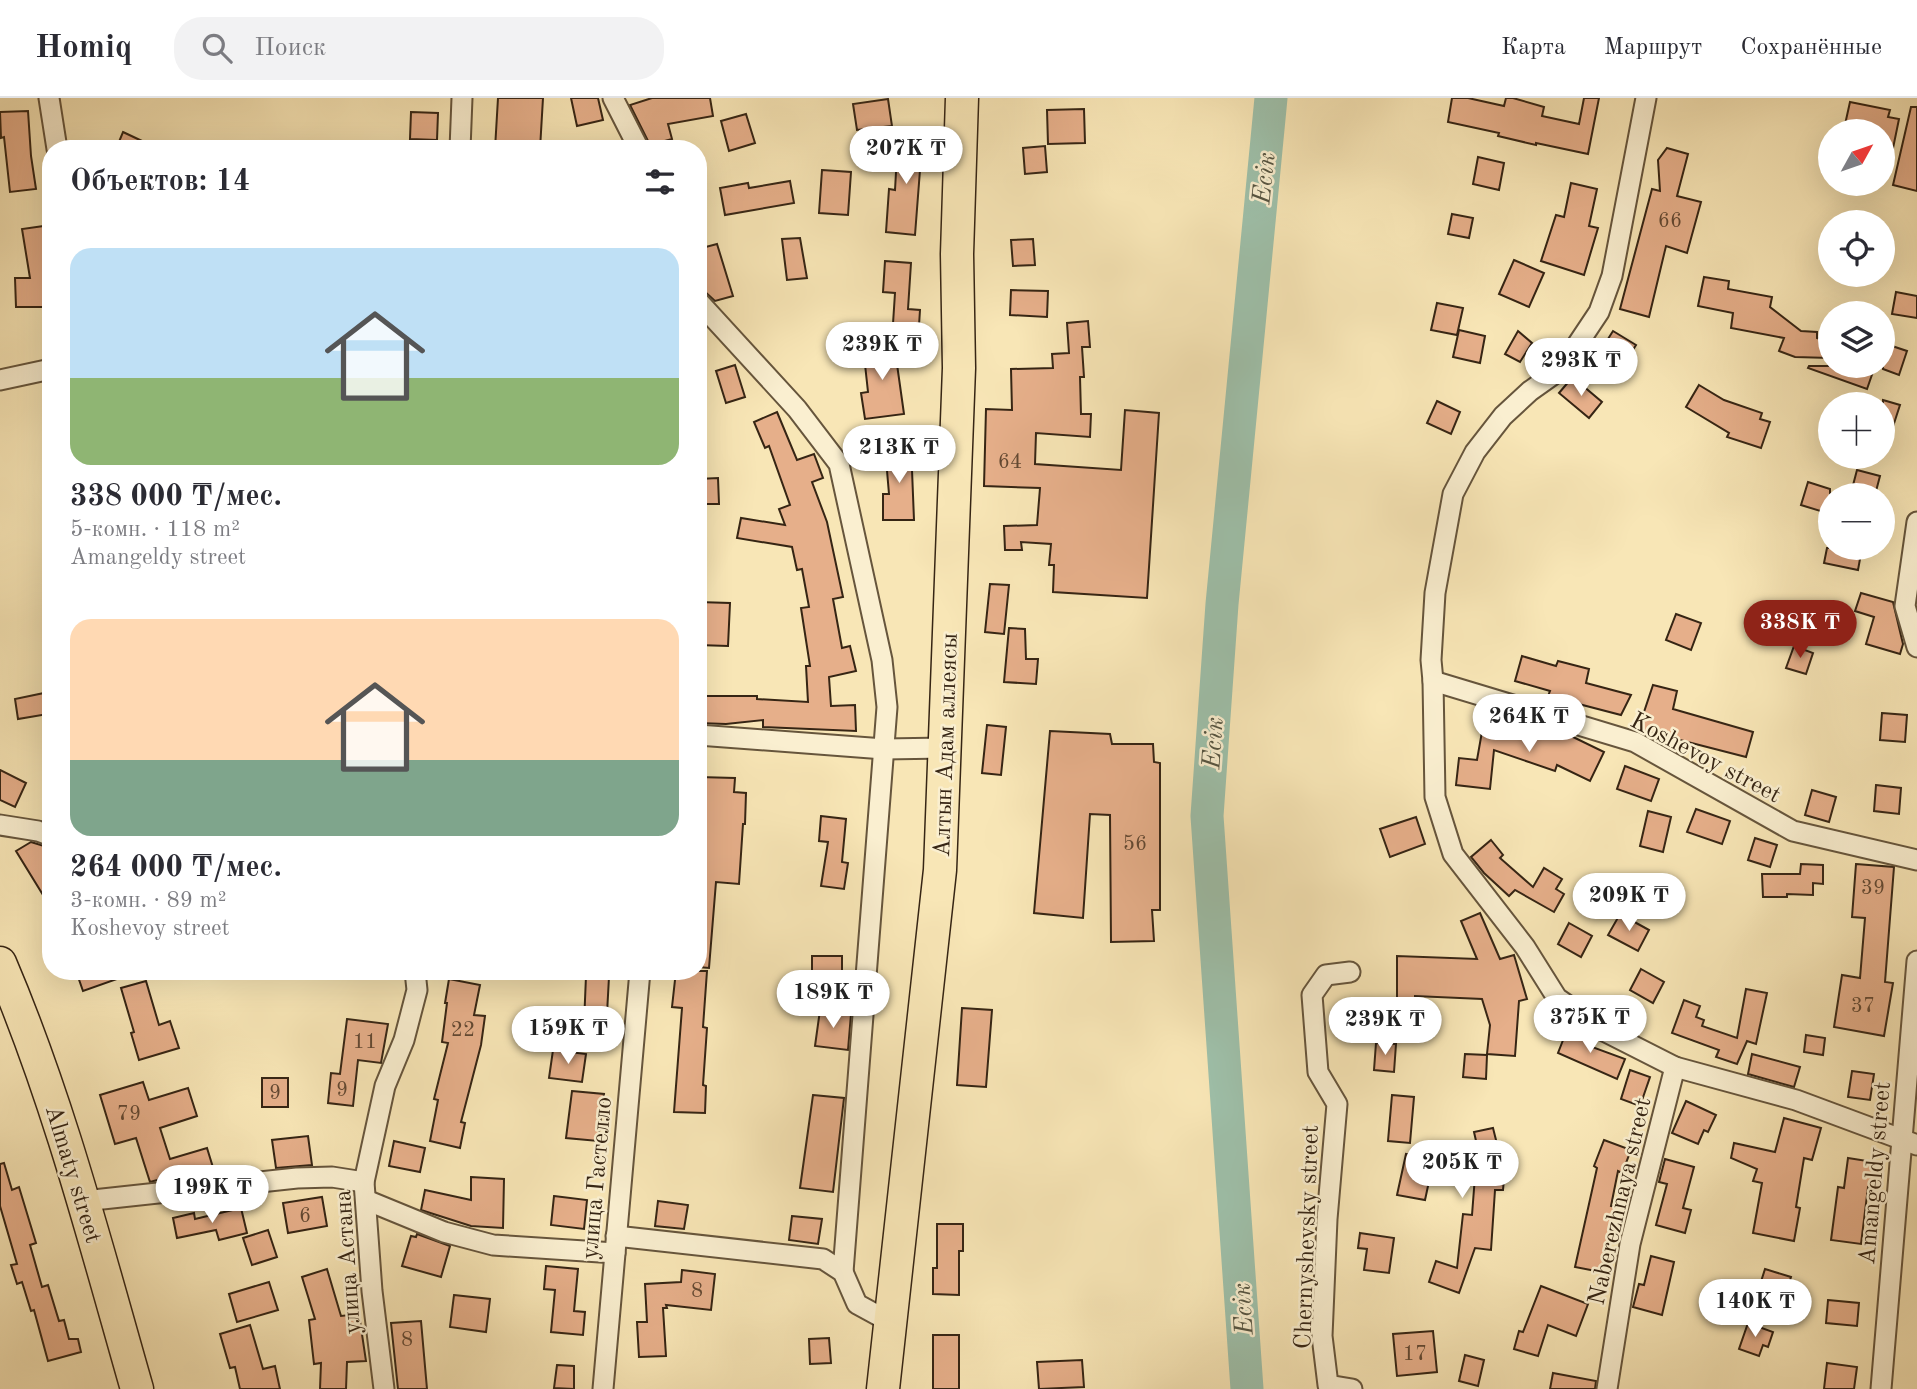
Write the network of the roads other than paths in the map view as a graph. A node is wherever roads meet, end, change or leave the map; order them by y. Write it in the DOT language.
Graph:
graph roads {
  1 [pos="49,98"];
  2 [pos="462,98"];
  3 [pos="613,98"];
  4 [pos="962,98"];
  5 [pos="1646,98"];
  6 [pos="56,140"];
  7 [pos="460,140"];
  8 [pos="634,140"];
  9 [pos="707,311"];
  10 [pos="42,371"];
  11 [pos="0,380"];
  12 [pos="1917,522"];
  13 [pos="1917,647"];
  14 [pos="1433,681"];
  15 [pos="707,736"];
  16 [pos="945,748"];
  17 [pos="884,749"];
  18 [pos="0,825"];
  19 [pos="42,833"];
  20 [pos="1917,860"];
  21 [pos="1917,961"];
  22 [pos="0,963"];
  23 [pos="1350,972"];
  24 [pos="416,980"];
  25 [pos="638,980"];
  26 [pos="1675,1067"];
  27 [pos="1909,1142"];
  28 [pos="365,1191"];
  29 [pos="84,1201"];
  30 [pos="615,1244"];
  31 [pos="843,1272"];
  32 [pos="890,1322"];
  33 [pos="138,1389"];
  34 [pos="384,1389"];
  35 [pos="603,1389"];
  36 [pos="883,1389"];
  37 [pos="1352,1389"];
  38 [pos="1606,1389"];
  39 [pos="1881,1389"];
  1 -- 6 [label="street"];
  2 -- 7 [label="street"];
  3 -- 8 [label="street"];
  4 -- 16 [label="main road, Алтын Адам аллеясы"];
  5 -- 14 [label="street"];
  9 -- 17 [label="street"];
  10 -- 11 [label="street"];
  12 -- 13 [label="street"];
  14 -- 20 [label="street, Koshevoy street"];
  14 -- 26 [label="street"];
  15 -- 17 [label="street"];
  16 -- 17 [label="street"];
  16 -- 32 [label="main road, Алтын Адам аллеясы"];
  17 -- 31 [label="street"];
  18 -- 19 [label="street"];
  21 -- 27 [label="street, Amangeldy street"];
  22 -- 29 [label="main road, Almaty street"];
  23 -- 37 [label="street, Chernyshevsky street"];
  24 -- 28 [label="street, улица Астана"];
  25 -- 30 [label="street, улица Гастелло"];
  26 -- 27 [label="street"];
  26 -- 38 [label="street, Naberezhnaya street"];
  27 -- 39 [label="street, Amangeldy street"];
  28 -- 29 [label="street"];
  28 -- 30 [label="street"];
  28 -- 34 [label="street, улица Астана"];
  29 -- 33 [label="main road, Almaty street"];
  30 -- 31 [label="street"];
  30 -- 35 [label="street, улица Гастелло"];
  31 -- 32 [label="street"];
  32 -- 36 [label="main road, Алтын Адам аллеясы"];
}
